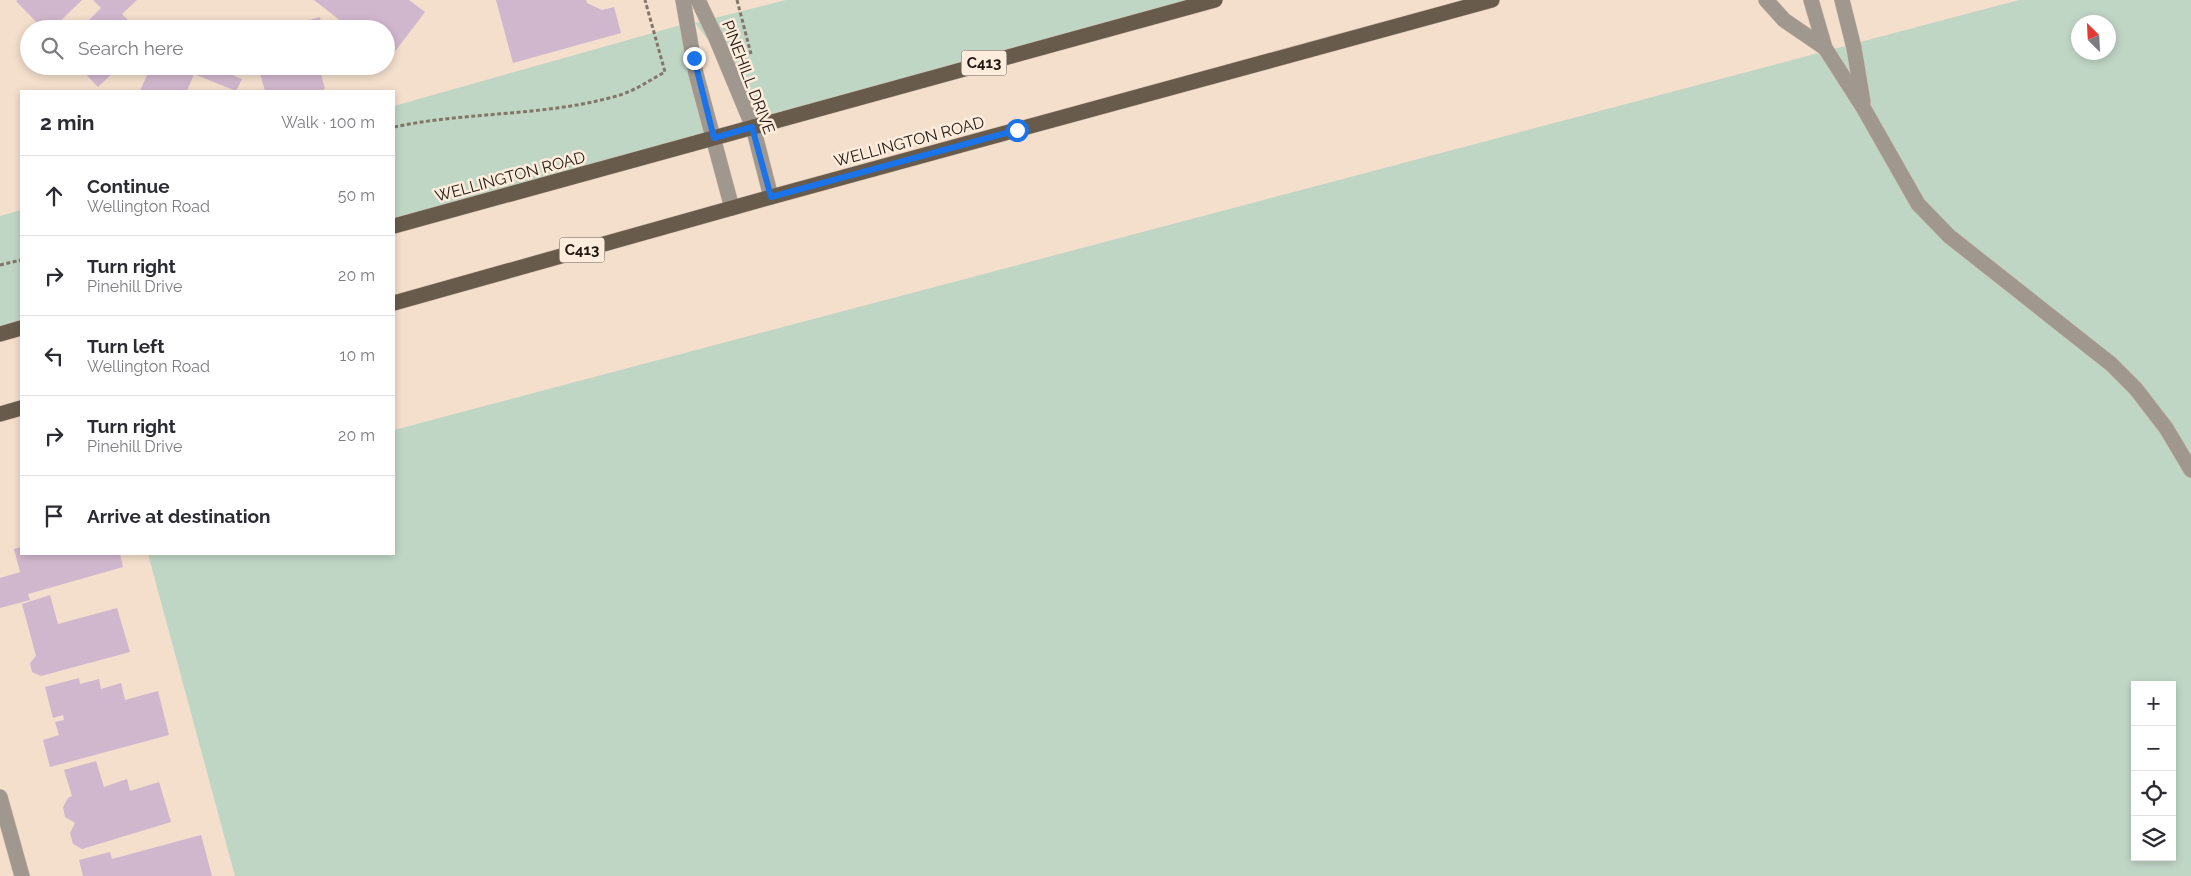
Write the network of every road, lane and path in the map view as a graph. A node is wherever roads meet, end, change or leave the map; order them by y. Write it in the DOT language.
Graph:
graph roads {
  1 [pos="645,0"];
  2 [pos="684,0"];
  3 [pos="698,0"];
  4 [pos="737,0"];
  5 [pos="1215,0"];
  6 [pos="1492,0"];
  7 [pos="1766,0"];
  8 [pos="1811,0"];
  9 [pos="1842,0"];
  10 [pos="1825,48"];
  11 [pos="753,60"];
  12 [pos="1864,109"];
  13 [pos="395,127"];
  14 [pos="752,127"];
  15 [pos="714,138"];
  16 [pos="771,197"];
  17 [pos="732,208"];
  18 [pos="395,226"];
  19 [pos="20,260"];
  20 [pos="0,266"];
  21 [pos="395,303"];
  22 [pos="20,328"];
  23 [pos="0,334"];
  24 [pos="20,408"];
  25 [pos="0,414"];
  26 [pos="2191,470"];
  27 [pos="0,797"];
  28 [pos="22,876"];
  1 -- 13 [label="path"];
  2 -- 15 [label="street"];
  3 -- 14 [label="street, PINEHILL DRIVE"];
  4 -- 11 [label="path"];
  5 -- 14 [label="main road, WELLINGTON ROAD / C413"];
  6 -- 16 [label="main road, WELLINGTON ROAD / C413"];
  7 -- 10 [label="street"];
  8 -- 10 [label="street"];
  9 -- 12 [label="street"];
  10 -- 12 [label="street"];
  12 -- 26 [label="street"];
  14 -- 15 [label="main road, WELLINGTON ROAD / C413"];
  14 -- 16 [label="street, PINEHILL DRIVE"];
  15 -- 17 [label="street"];
  15 -- 18 [label="main road, WELLINGTON ROAD / C413"];
  16 -- 17 [label="main road, WELLINGTON ROAD / C413"];
  17 -- 21 [label="main road, WELLINGTON ROAD / C413"];
  19 -- 20 [label="path"];
  22 -- 23 [label="main road"];
  24 -- 25 [label="main road"];
  27 -- 28 [label="street"];
}
